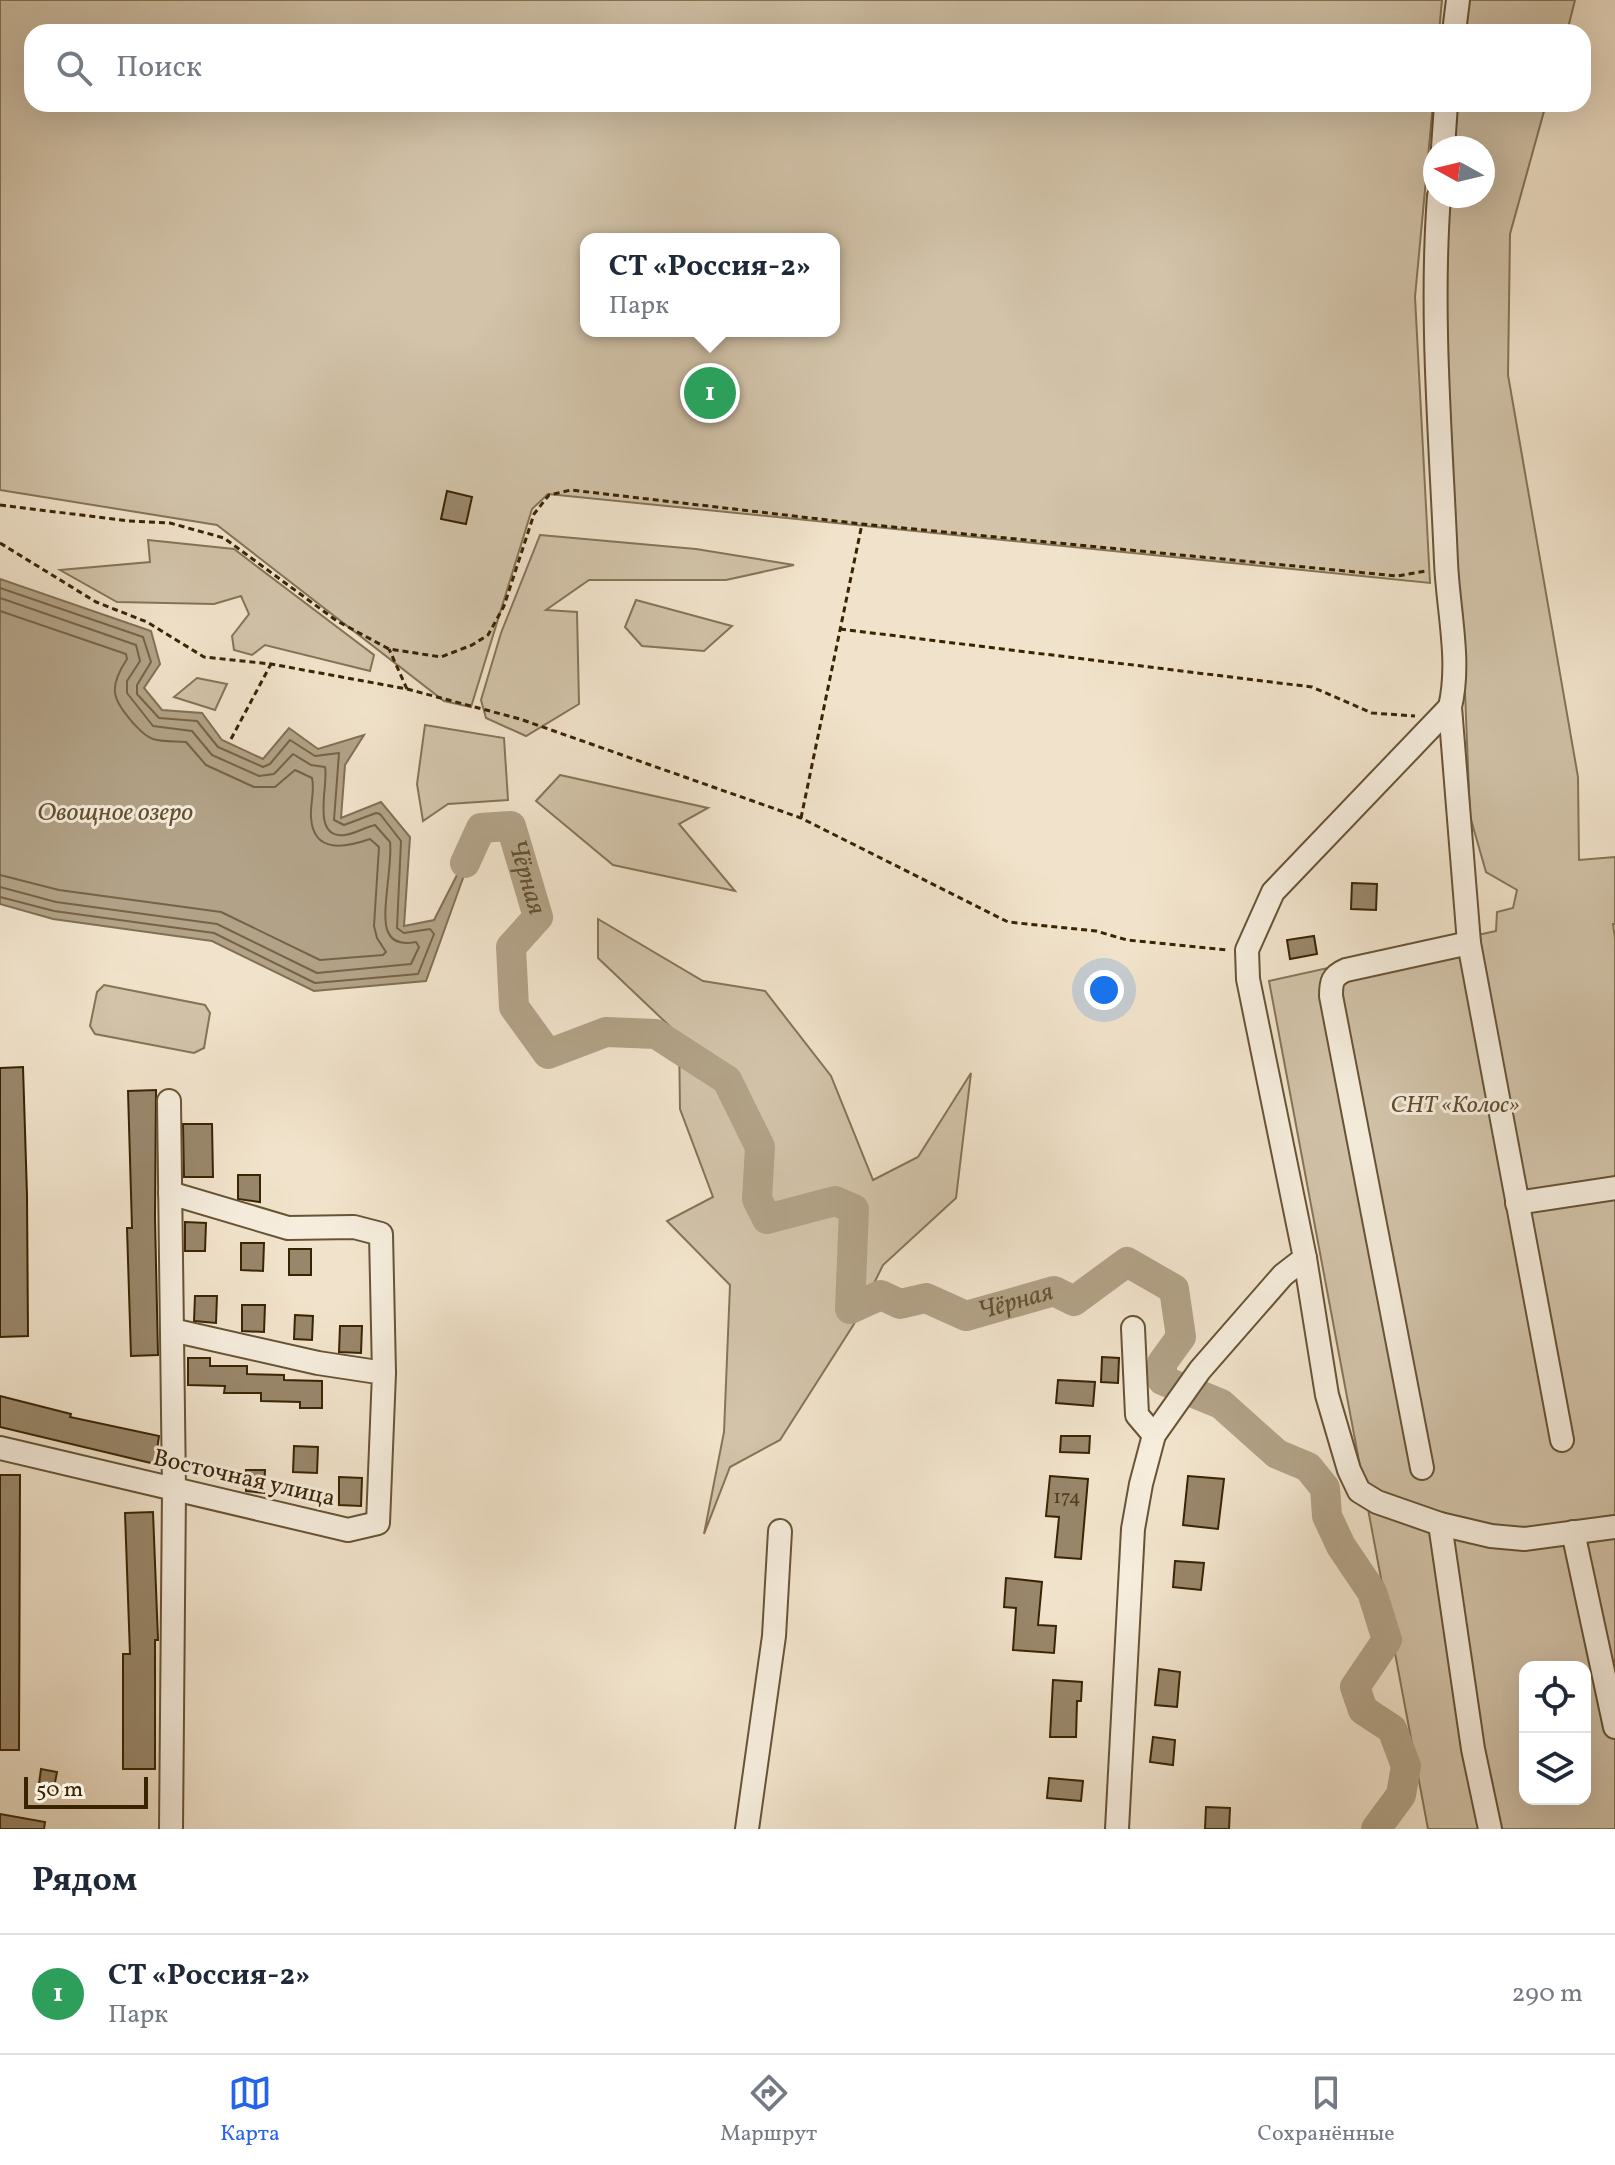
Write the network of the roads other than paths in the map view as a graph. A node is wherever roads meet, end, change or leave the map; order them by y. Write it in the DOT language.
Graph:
graph roads {
  1 [pos="1458,0"];
  2 [pos="1455,24"];
  3 [pos="1445,112"];
  4 [pos="1444,136"];
  5 [pos="1438,208"];
  6 [pos="1444,713"];
  7 [pos="1469,943"];
  8 [pos="169,1101"];
  9 [pos="1615,1188"];
  10 [pos="170,1193"];
  11 [pos="1517,1203"];
  12 [pos="1305,1258"];
  13 [pos="1133,1328"];
  14 [pos="172,1330"];
  15 [pos="384,1373"];
  16 [pos="1154,1435"];
  17 [pos="1562,1440"];
  18 [pos="0,1448"];
  19 [pos="1422,1468"];
  20 [pos="174,1490"];
  21 [pos="1440,1524"];
  22 [pos="1615,1527"];
  23 [pos="780,1531"];
  24 [pos="1573,1532"];
  25 [pos="1615,1727"];
  26 [pos="171,1829"];
  27 [pos="747,1829"];
  28 [pos="1117,1829"];
  29 [pos="1490,1829"];
  1 -- 2 [label="street"];
  3 -- 4 [label="street"];
  5 -- 6 [label="street"];
  6 -- 7 [label="street"];
  6 -- 12 [label="street"];
  7 -- 11 [label="street"];
  7 -- 19 [label="street"];
  8 -- 10 [label="street"];
  9 -- 11 [label="street"];
  10 -- 14 [label="street"];
  10 -- 15 [label="street, Восточная улица"];
  11 -- 17 [label="street"];
  12 -- 16 [label="street"];
  12 -- 21 [label="street"];
  13 -- 16 [label="street"];
  14 -- 15 [label="street"];
  14 -- 20 [label="street"];
  15 -- 20 [label="street, Восточная улица"];
  16 -- 28 [label="street"];
  18 -- 20 [label="street, Восточная улица"];
  20 -- 26 [label="street"];
  21 -- 24 [label="street"];
  21 -- 29 [label="street"];
  22 -- 24 [label="street"];
  23 -- 27 [label="street"];
  24 -- 25 [label="street"];
}
